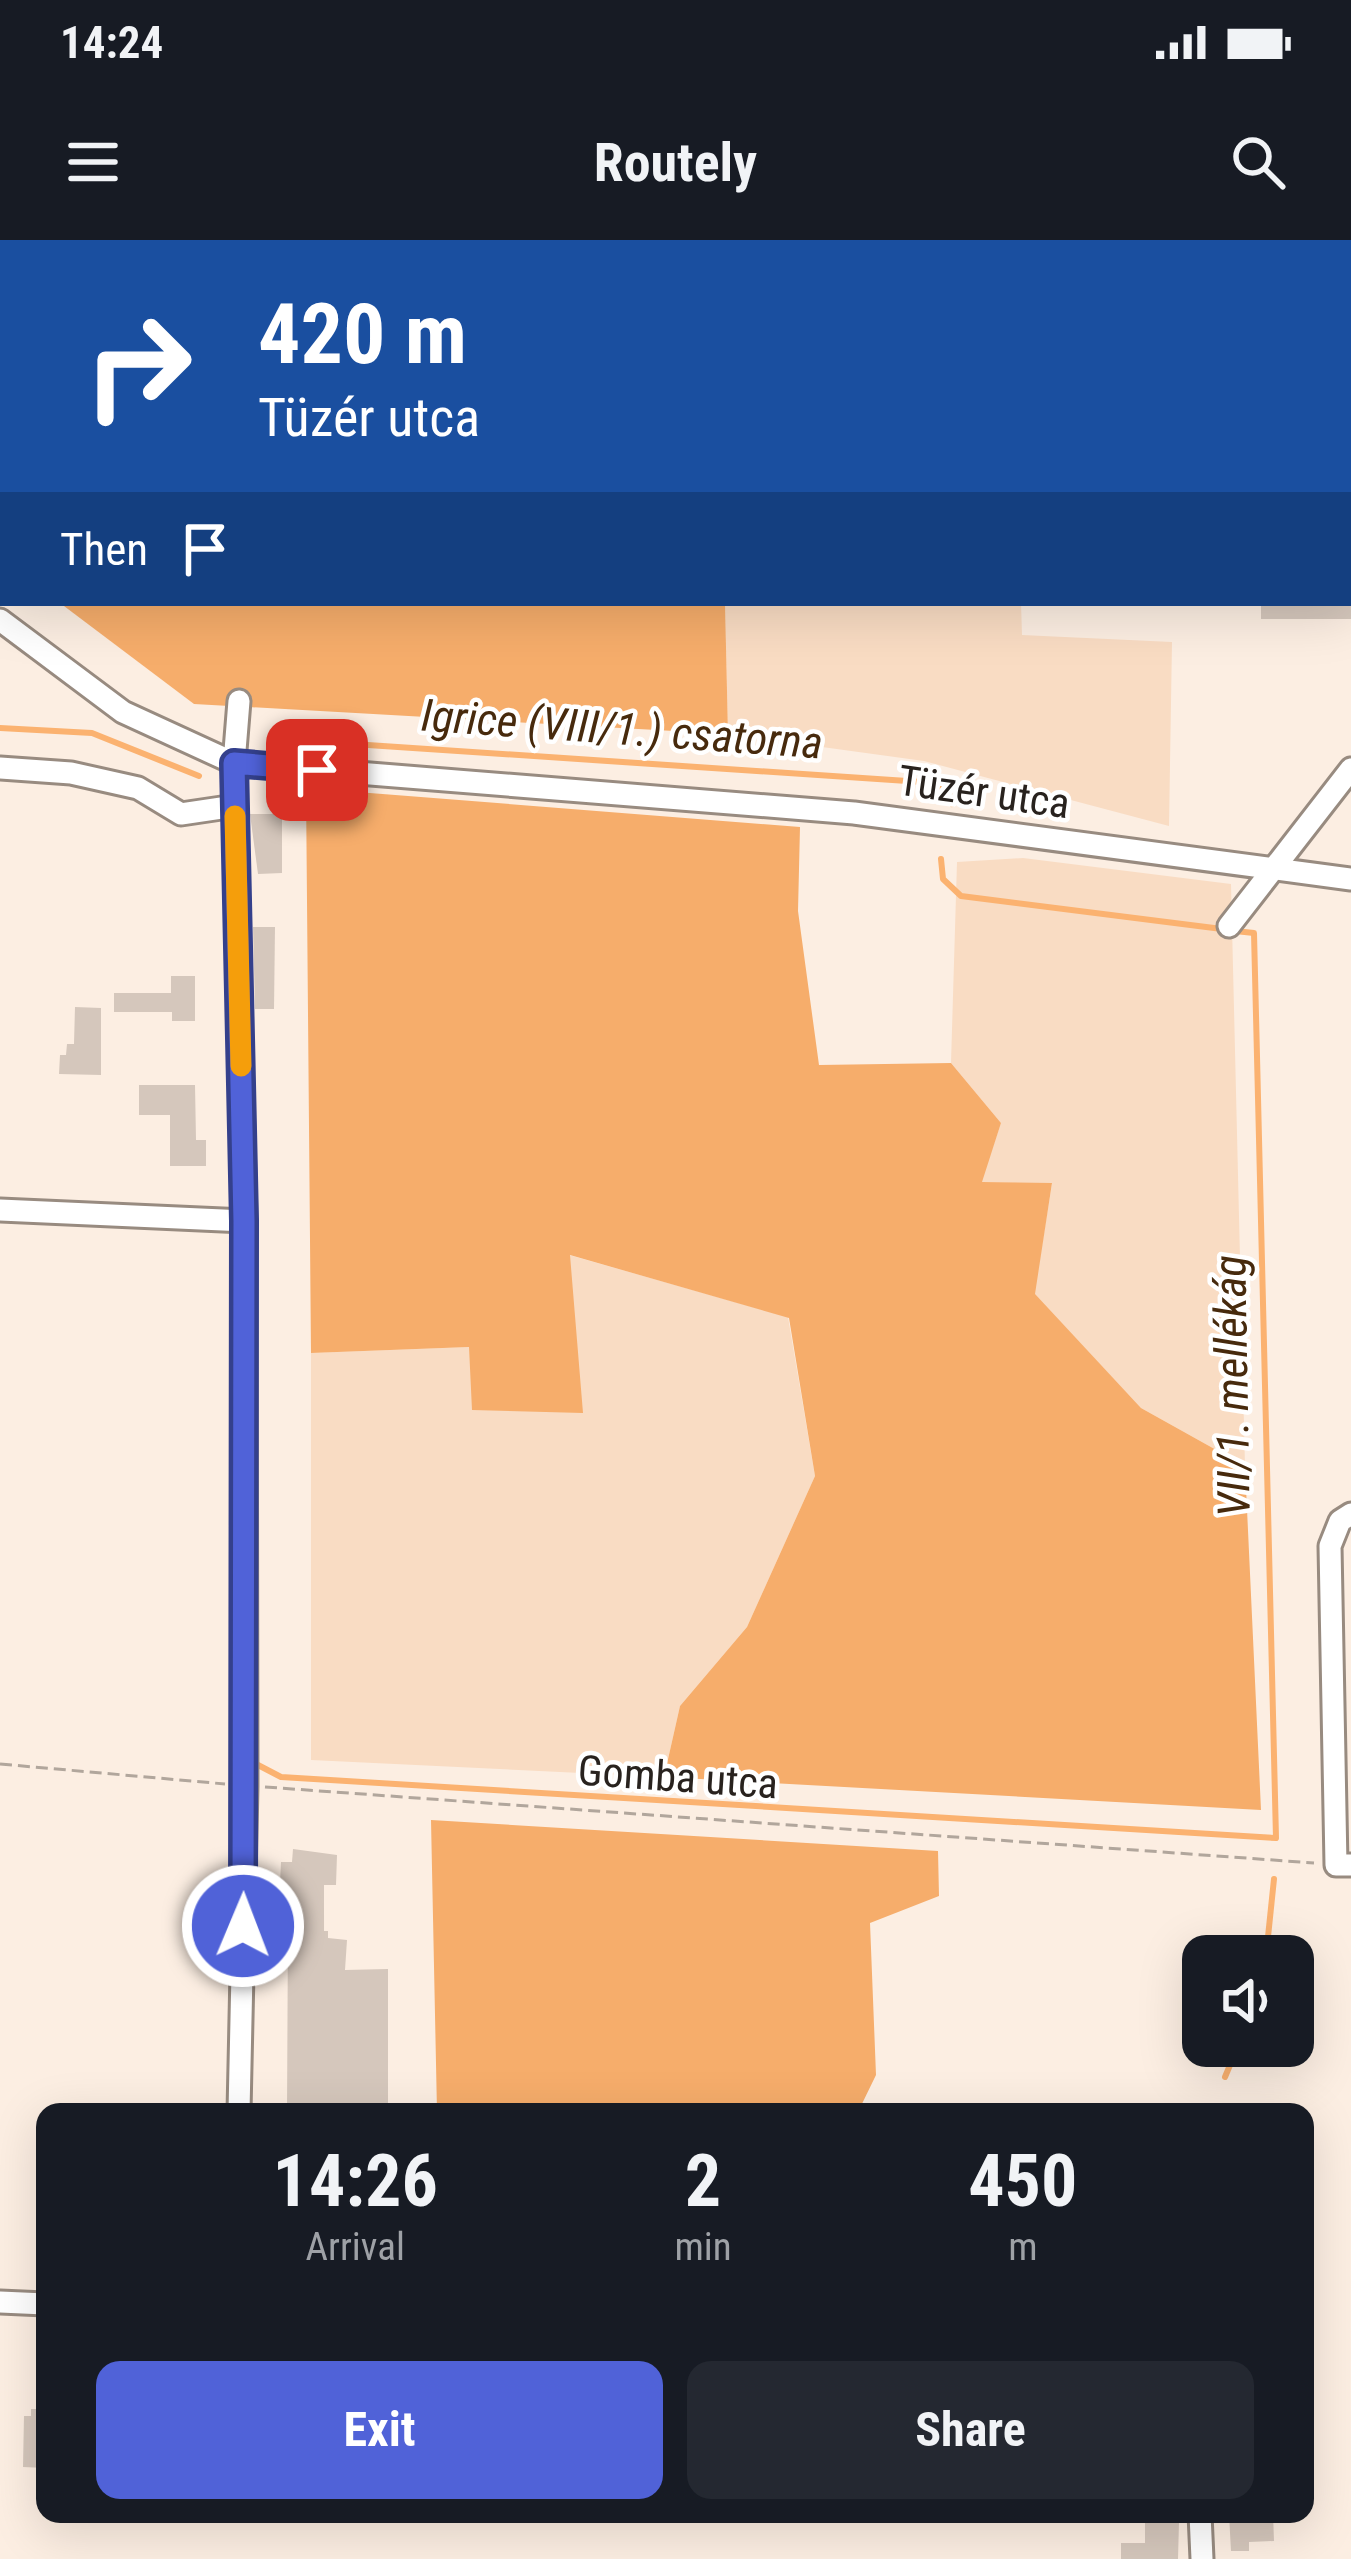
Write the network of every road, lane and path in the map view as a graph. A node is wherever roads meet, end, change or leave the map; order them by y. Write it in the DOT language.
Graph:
graph roads {
  1 [pos="0,620"];
  2 [pos="239,701"];
  3 [pos="234,763"];
  4 [pos="0,767"];
  5 [pos="1351,770"];
  6 [pos="235,806"];
  7 [pos="1271,872"];
  8 [pos="1351,879"];
  9 [pos="1229,926"];
  10 [pos="0,1210"];
  11 [pos="244,1221"];
  12 [pos="1351,1514"];
  13 [pos="0,1764"];
  14 [pos="246,1786"];
  15 [pos="1343,1865"];
  16 [pos="239,2103"];
  17 [pos="0,2302"];
  18 [pos="36,2304"];
  19 [pos="1201,2523"];
  20 [pos="1202,2559"];
  1 -- 3 [label="street, Tüzér utca"];
  2 -- 3 [label="street"];
  3 -- 6 [label="street"];
  3 -- 7 [label="street, Tüzér utca"];
  4 -- 6 [label="street"];
  5 -- 7 [label="street"];
  6 -- 11 [label="street"];
  7 -- 8 [label="street, Tüzér utca"];
  7 -- 9 [label="street"];
  10 -- 11 [label="street"];
  11 -- 14 [label="street"];
  12 -- 15 [label="street"];
  13 -- 14 [label="path, Gomba utca"];
  14 -- 15 [label="path, Gomba utca"];
  14 -- 16 [label="street"];
  17 -- 18 [label="street"];
  19 -- 20 [label="street"];
}
